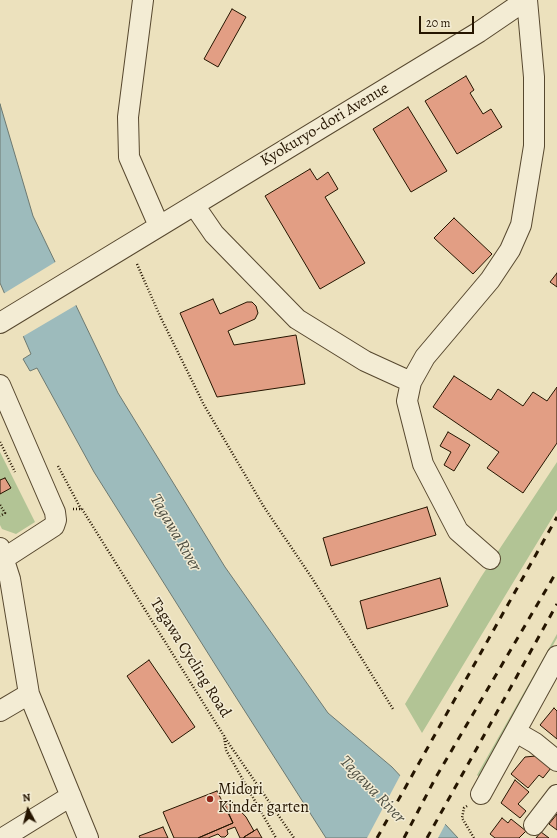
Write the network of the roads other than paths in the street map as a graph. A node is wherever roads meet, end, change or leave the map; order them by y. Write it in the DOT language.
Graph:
graph roads {
  1 [pos="143,0"];
  2 [pos="526,0"];
  3 [pos="194,205"];
  4 [pos="159,226"];
  5 [pos="0,322"];
  6 [pos="411,382"];
  7 [pos="0,385"];
  8 [pos="1,556"];
  9 [pos="490,560"];
  10 [pos="557,656"];
  11 [pos="29,694"];
  12 [pos="0,710"];
  13 [pos="516,732"];
  14 [pos="557,761"];
  15 [pos="481,794"];
  16 [pos="557,795"];
  17 [pos="71,796"];
  18 [pos="534,825"];
  19 [pos="3,838"];
  20 [pos="88,838"];
  1 -- 4 [label="street"];
  2 -- 3 [label="street, Kyokuryo-dori Avenue"];
  2 -- 6 [label="street"];
  3 -- 4 [label="street, Kyokuryo-dori Avenue"];
  3 -- 6 [label="street"];
  4 -- 5 [label="street, Kyokuryo-dori Avenue"];
  6 -- 9 [label="street"];
  7 -- 8 [label="street"];
  8 -- 11 [label="street"];
  10 -- 13 [label="street"];
  11 -- 12 [label="street"];
  11 -- 17 [label="street"];
  13 -- 14 [label="street"];
  13 -- 15 [label="street"];
  16 -- 18 [label="street"];
  17 -- 19 [label="street"];
  17 -- 20 [label="street"];
}
